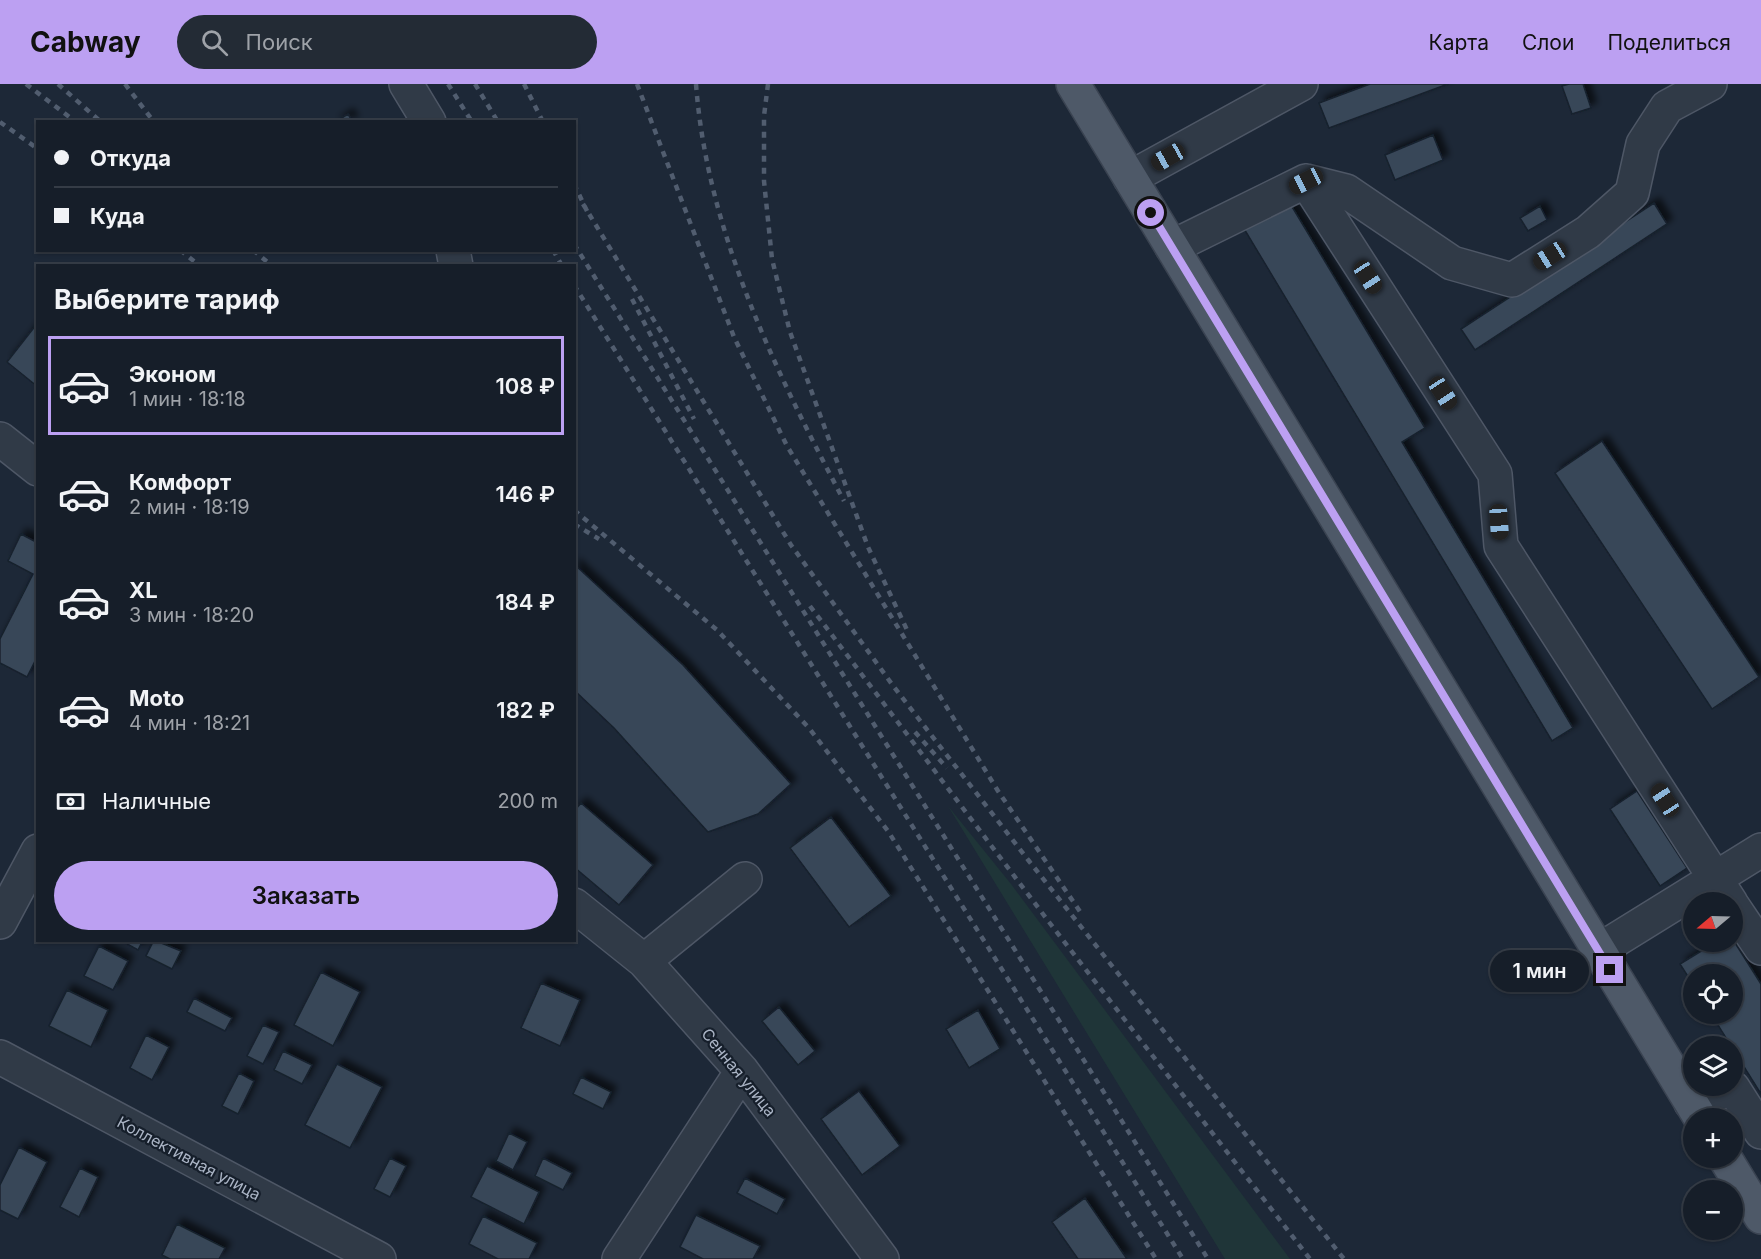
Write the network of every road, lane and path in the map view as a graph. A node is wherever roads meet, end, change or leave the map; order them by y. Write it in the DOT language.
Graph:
graph roads {
  1 [pos="406,84"];
  2 [pos="1301,84"];
  3 [pos="1710,84"];
  4 [pos="1076,85"];
  5 [pos="428,120"];
  6 [pos="1130,178"];
  7 [pos="1306,181"];
  8 [pos="1172,247"];
  9 [pos="0,438"];
  10 [pos="36,467"];
  11 [pos="1761,850"];
  12 [pos="36,855"];
  13 [pos="745,879"];
  14 [pos="1724,892"];
  15 [pos="1728,892"];
  16 [pos="576,907"];
  17 [pos="1683,914"];
  18 [pos="1743,921"];
  19 [pos="0,922"];
  20 [pos="1761,948"];
  21 [pos="1598,951"];
  22 [pos="644,961"];
  23 [pos="0,1057"];
  24 [pos="742,1071"];
  25 [pos="1694,1108"];
  26 [pos="1701,1108"];
  27 [pos="1761,1132"];
  28 [pos="1731,1168"];
  29 [pos="1761,1217"];
  30 [pos="379,1259"];
  31 [pos="620,1259"];
  32 [pos="882,1259"];
  1 -- 5 [label="street"];
  2 -- 6 [label="street"];
  3 -- 7 [label="street"];
  4 -- 6 [label="main road"];
  6 -- 8 [label="main road"];
  7 -- 8 [label="street"];
  7 -- 14 [label="street"];
  8 -- 21 [label="main road"];
  9 -- 10 [label="street"];
  11 -- 15 [label="street"];
  12 -- 19 [label="street"];
  13 -- 22 [label="street"];
  16 -- 22 [label="street, Сенная улица"];
  17 -- 21 [label="street"];
  18 -- 20 [label="street"];
  21 -- 25 [label="main road"];
  22 -- 24 [label="street, Сенная улица"];
  23 -- 30 [label="street, Коллективная улица"];
  24 -- 31 [label="street"];
  24 -- 32 [label="street, Сенная улица"];
  26 -- 27 [label="street"];
  28 -- 29 [label="main road"];
}
